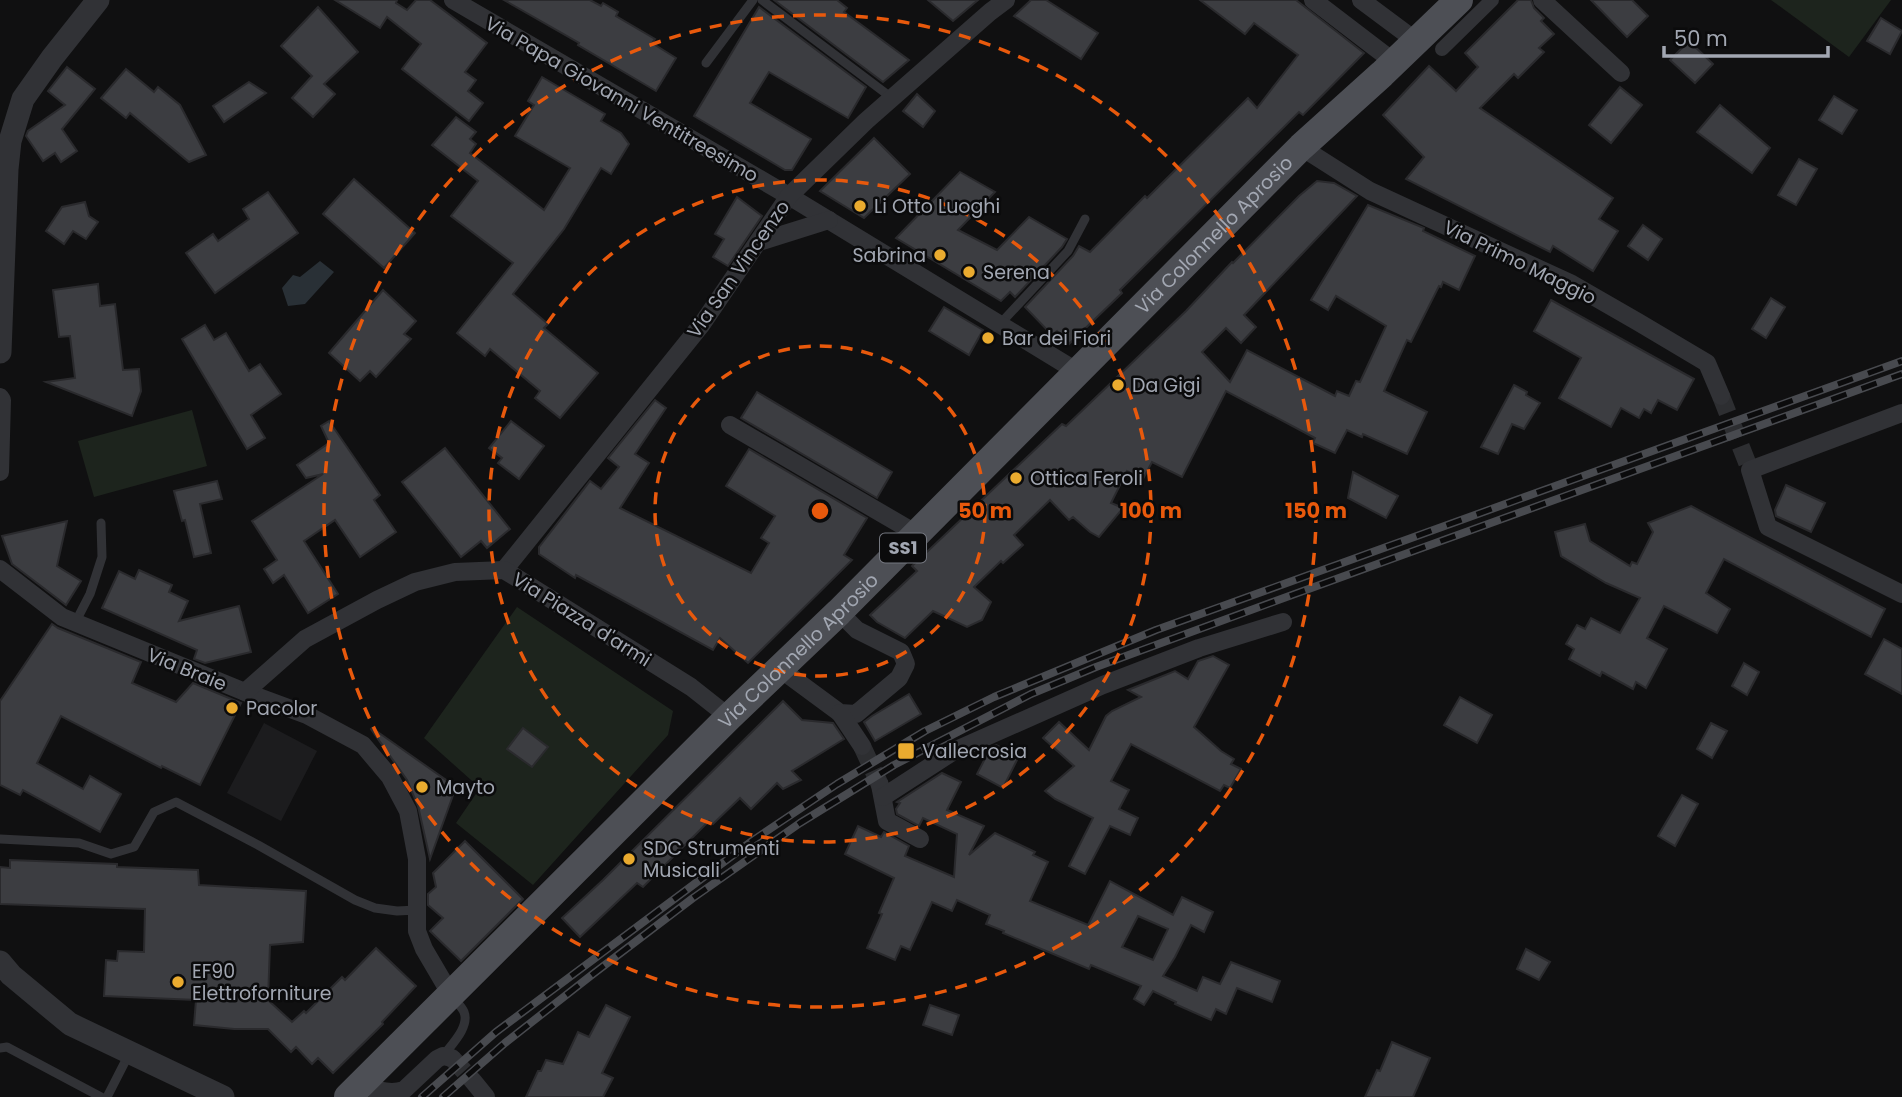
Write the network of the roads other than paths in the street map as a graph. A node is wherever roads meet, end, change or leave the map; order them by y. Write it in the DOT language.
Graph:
graph roads {
  1 [pos="99,0"];
  2 [pos="453,0"];
  3 [pos="753,0"];
  4 [pos="762,0"];
  5 [pos="1006,0"];
  6 [pos="1313,0"];
  7 [pos="1361,0"];
  8 [pos="1459,0"];
  9 [pos="1492,0"];
  10 [pos="1542,0"];
  11 [pos="1429,45"];
  12 [pos="1394,62"];
  13 [pos="706,63"];
  14 [pos="1621,73"];
  15 [pos="892,98"];
  16 [pos="1301,147"];
  17 [pos="4,166"];
  18 [pos="789,196"];
  19 [pos="1085,219"];
  20 [pos="829,220"];
  21 [pos="759,242"];
  22 [pos="1000,324"];
  23 [pos="0,350"];
  24 [pos="1078,372"];
  25 [pos="1721,396"];
  26 [pos="0,397"];
  27 [pos="1902,413"];
  28 [pos="730,425"];
  29 [pos="0,472"];
  30 [pos="100,523"];
  31 [pos="917,534"];
  32 [pos="0,569"];
  33 [pos="504,570"];
  34 [pos="1902,594"];
  35 [pos="839,612"];
  36 [pos="75,622"];
  37 [pos="1283,622"];
  38 [pos="779,668"];
  39 [pos="245,692"];
  40 [pos="840,713"];
  41 [pos="729,717"];
  42 [pos="862,746"];
  43 [pos="0,839"];
  44 [pos="920,839"];
  45 [pos="417,910"];
  46 [pos="0,962"];
  47 [pos="451,995"];
  48 [pos="0,1048"];
  49 [pos="130,1053"];
  50 [pos="447,1057"];
  51 [pos="472,1081"];
  52 [pos="354,1091"];
  53 [pos="100,1097"];
  54 [pos="107,1097"];
  55 [pos="223,1097"];
  56 [pos="486,1097"];
  1 -- 17 [label="street"];
  2 -- 18 [label="street, Via Papa Giovanni Ventitreesimo"];
  3 -- 13 [label="lane"];
  4 -- 15 [label="lane"];
  5 -- 15 [label="street, Via San Vincenzo"];
  6 -- 12 [label="street"];
  7 -- 11 [label="street"];
  8 -- 11 [label="main road, Via Colonnello Aprosio / SS1"];
  9 -- 11 [label="street"];
  10 -- 14 [label="street"];
  11 -- 12 [label="main road, Via Colonnello Aprosio / SS1"];
  12 -- 16 [label="main road, Via Colonnello Aprosio / SS1"];
  15 -- 18 [label="street, Via San Vincenzo"];
  16 -- 24 [label="main road, Via Colonnello Aprosio / SS1"];
  16 -- 25 [label="street, Via Primo Maggio"];
  17 -- 23 [label="street"];
  18 -- 20 [label="street, Via Papa Giovanni Ventitreesimo"];
  18 -- 21 [label="street, Via San Vincenzo"];
  19 -- 22 [label="lane"];
  20 -- 21 [label="street"];
  20 -- 22 [label="street, Via Papa Giovanni Ventitreesimo"];
  21 -- 33 [label="street, Via San Vincenzo"];
  22 -- 24 [label="street, Via Papa Giovanni Ventitreesimo"];
  24 -- 31 [label="main road, Via Colonnello Aprosio / SS1"];
  26 -- 29 [label="street"];
  27 -- 34 [label="street"];
  28 -- 31 [label="street"];
  30 -- 36 [label="lane"];
  31 -- 35 [label="main road, Via Colonnello Aprosio / SS1"];
  32 -- 36 [label="street, Via Braie"];
  33 -- 39 [label="street, Via Piazza d'armi"];
  33 -- 41 [label="street, Via Piazza d'armi"];
  35 -- 38 [label="main road, Via Colonnello Aprosio / SS1"];
  35 -- 40 [label="street"];
  36 -- 39 [label="street, Via Braie"];
  37 -- 44 [label="street"];
  38 -- 40 [label="street"];
  38 -- 41 [label="main road, Via Colonnello Aprosio / SS1"];
  39 -- 45 [label="street, Via Braie"];
  40 -- 42 [label="street"];
  41 -- 47 [label="main road, Via Colonnello Aprosio / SS1"];
  43 -- 45 [label="lane"];
  45 -- 47 [label="street, Via Braie"];
  46 -- 49 [label="street"];
  47 -- 50 [label="lane"];
  47 -- 52 [label="main road, Via Colonnello Aprosio / SS1"];
  48 -- 53 [label="lane"];
  49 -- 54 [label="lane"];
  49 -- 55 [label="street"];
  50 -- 52 [label="street"];
  51 -- 56 [label="street"];
}
